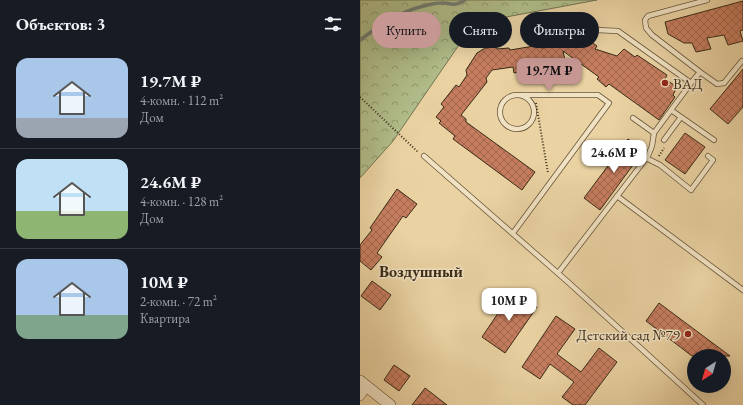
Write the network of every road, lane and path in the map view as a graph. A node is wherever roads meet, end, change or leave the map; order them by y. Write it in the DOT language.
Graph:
graph roads {
  1 [pos="707,0"];
  2 [pos="599,30"];
  3 [pos="742,61"];
  4 [pos="700,72"];
  5 [pos="691,83"];
  6 [pos="521,95"];
  7 [pos="535,95"];
  8 [pos="360,97"];
  9 [pos="671,110"];
  10 [pos="681,117"];
  11 [pos="633,118"];
  12 [pos="654,133"];
  13 [pos="664,140"];
  14 [pos="714,140"];
  15 [pos="424,156"];
  16 [pos="708,156"];
  17 [pos="646,158"];
  18 [pos="660,165"];
  19 [pos="550,182"];
  20 [pos="617,196"];
  21 [pos="513,233"];
  22 [pos="558,273"];
  23 [pos="743,290"];
  24 [pos="364,383"];
  25 [pos="360,396"];
  26 [pos="390,405"];
  27 [pos="703,405"];
  1 -- 4 [label="lane"];
  2 -- 5 [label="lane"];
  3 -- 4 [label="lane"];
  4 -- 5 [label="lane"];
  5 -- 9 [label="lane"];
  6 -- 6 [label="lane"];
  6 -- 7 [label="lane"];
  7 -- 19 [label="path"];
  7 -- 19 [label="lane"];
  8 -- 15 [label="path"];
  9 -- 10 [label="lane"];
  9 -- 12 [label="lane"];
  10 -- 13 [label="lane"];
  10 -- 14 [label="lane"];
  11 -- 12 [label="lane"];
  12 -- 17 [label="lane"];
  13 -- 18 [label="path"];
  15 -- 21 [label="lane"];
  16 -- 18 [label="lane"];
  17 -- 18 [label="lane"];
  17 -- 20 [label="lane"];
  19 -- 21 [label="lane"];
  20 -- 22 [label="lane"];
  20 -- 23 [label="lane"];
  21 -- 22 [label="lane"];
  22 -- 27 [label="lane"];
  24 -- 25 [label="street"];
  24 -- 26 [label="street"];
}
